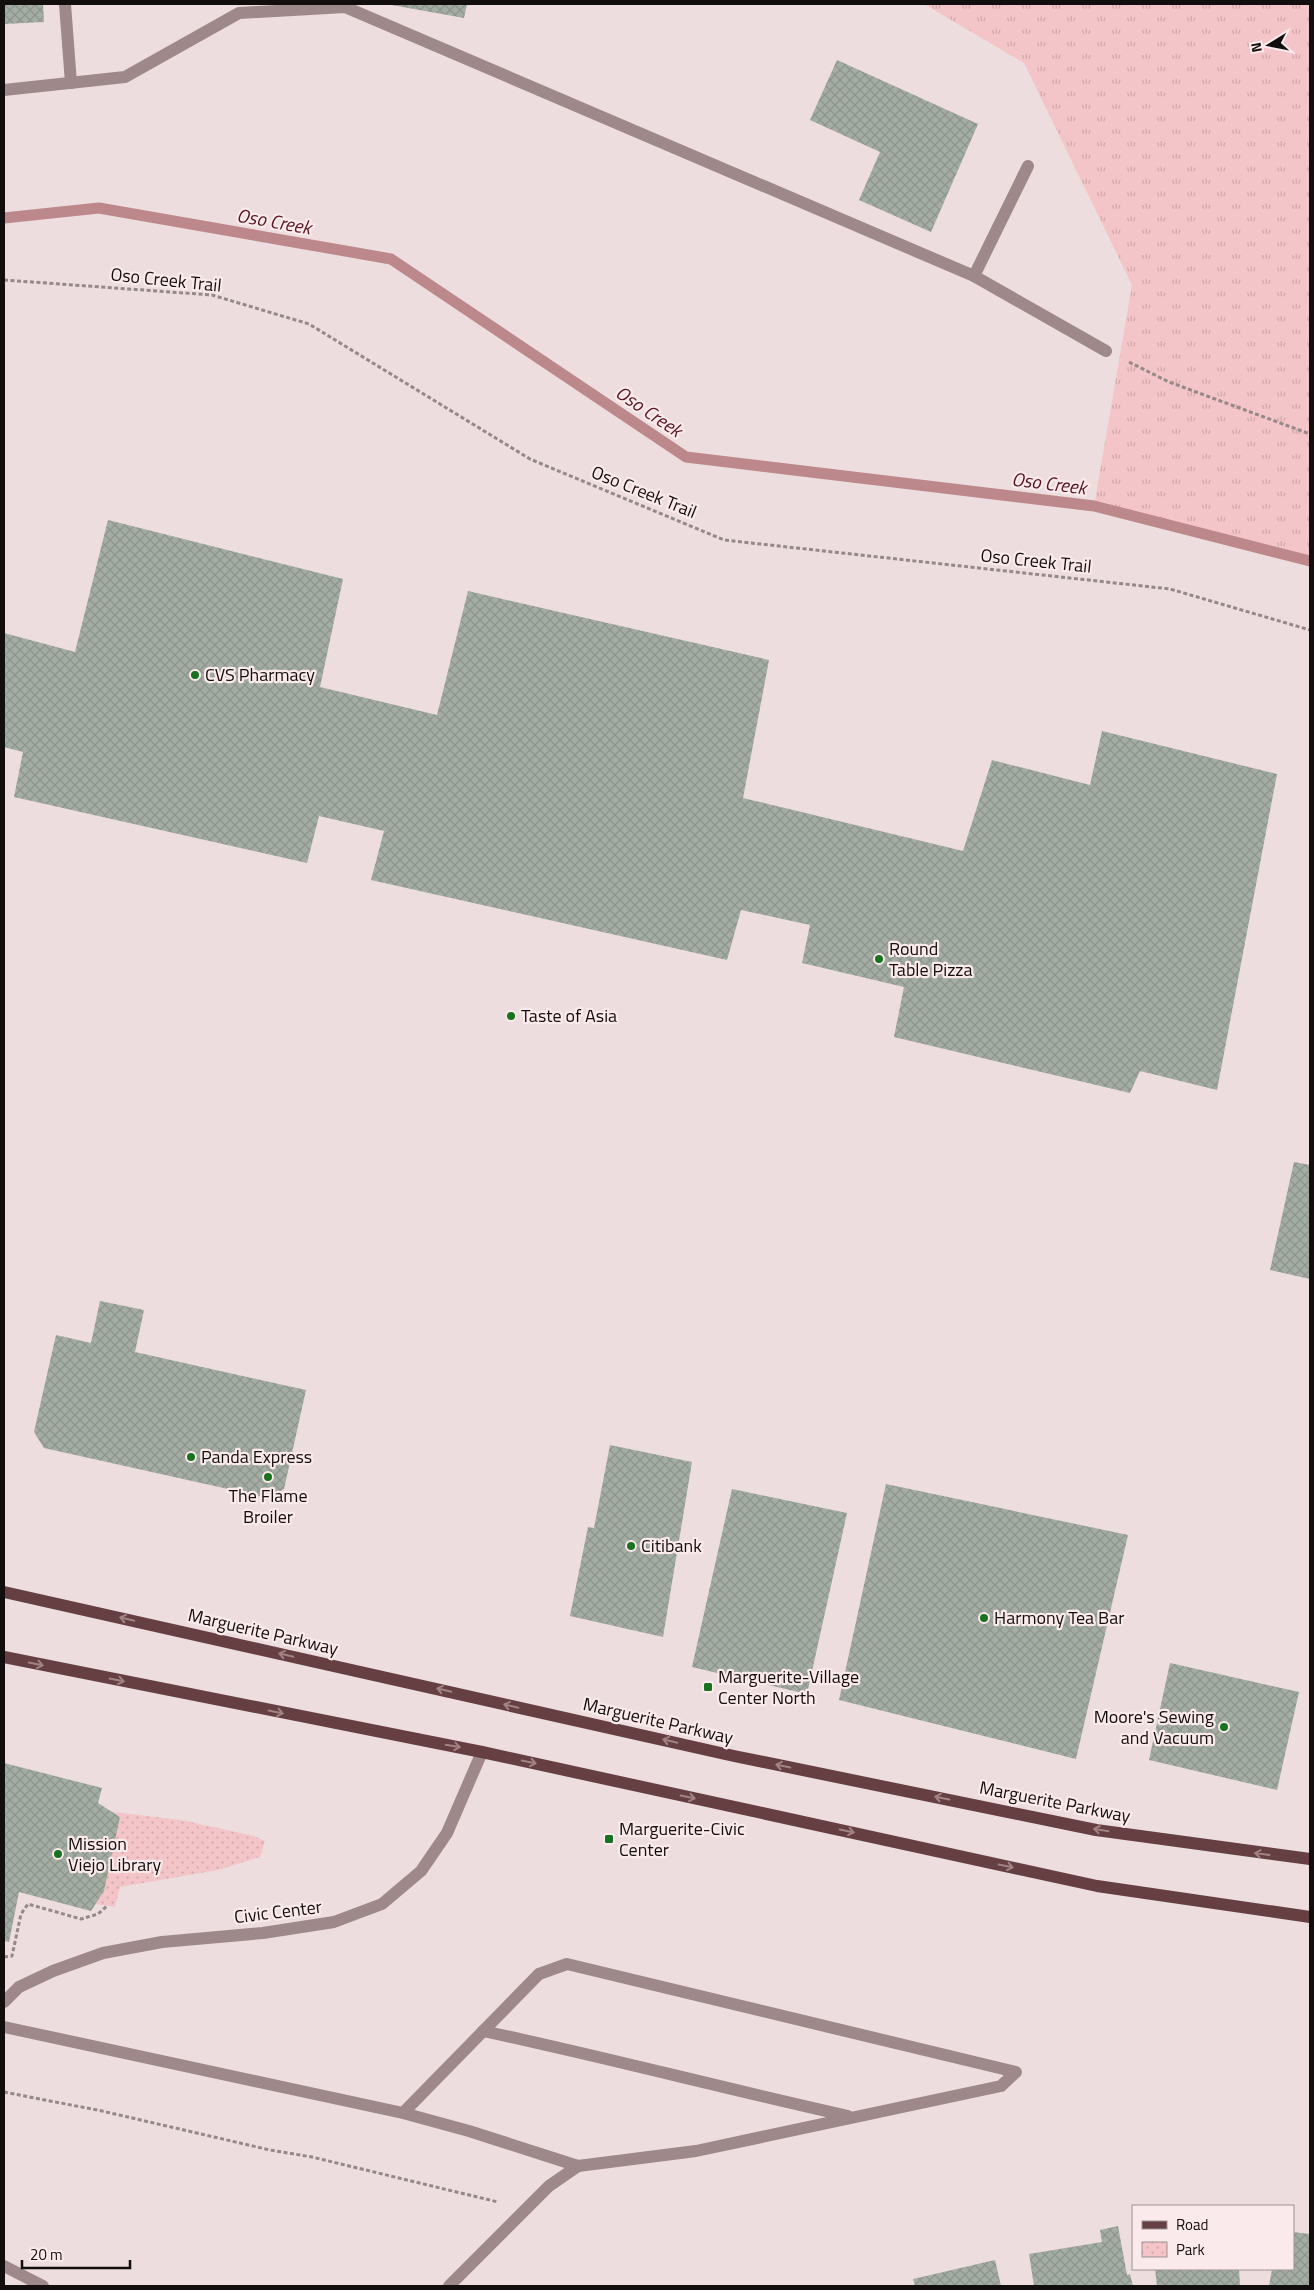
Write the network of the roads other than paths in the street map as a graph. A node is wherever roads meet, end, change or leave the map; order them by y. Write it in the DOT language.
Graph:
graph roads {
  1 [pos="65,4"];
  2 [pos="345,5"];
  3 [pos="240,9"];
  4 [pos="71,83"];
  5 [pos="4,90"];
  6 [pos="1028,166"];
  7 [pos="974,276"];
  8 [pos="1106,351"];
  9 [pos="4,1592"];
  10 [pos="4,1657"];
  11 [pos="482,1752"];
  12 [pos="1310,1859"];
  13 [pos="1310,1917"];
  14 [pos="4,2002"];
  15 [pos="4,2027"];
  16 [pos="483,2031"];
  17 [pos="403,2113"];
  18 [pos="854,2118"];
  19 [pos="578,2166"];
  20 [pos="4,2266"];
  21 [pos="43,2286"];
  22 [pos="449,2286"];
  1 -- 4 [label="lane"];
  2 -- 3 [label="lane"];
  2 -- 7 [label="lane"];
  3 -- 4 [label="lane"];
  4 -- 5 [label="lane"];
  6 -- 7 [label="lane"];
  7 -- 8 [label="lane"];
  12 -- 9 [label="main road, Marguerite Parkway, one-way"];
  10 -- 11 [label="main road, one-way"];
  11 -- 13 [label="main road, one-way"];
  11 -- 14 [label="lane, Civic Center"];
  15 -- 17 [label="lane"];
  16 -- 17 [label="lane"];
  16 -- 18 [label="lane"];
  16 -- 18 [label="lane"];
  17 -- 19 [label="lane"];
  18 -- 19 [label="lane"];
  19 -- 22 [label="lane"];
  20 -- 21 [label="lane"];
}
